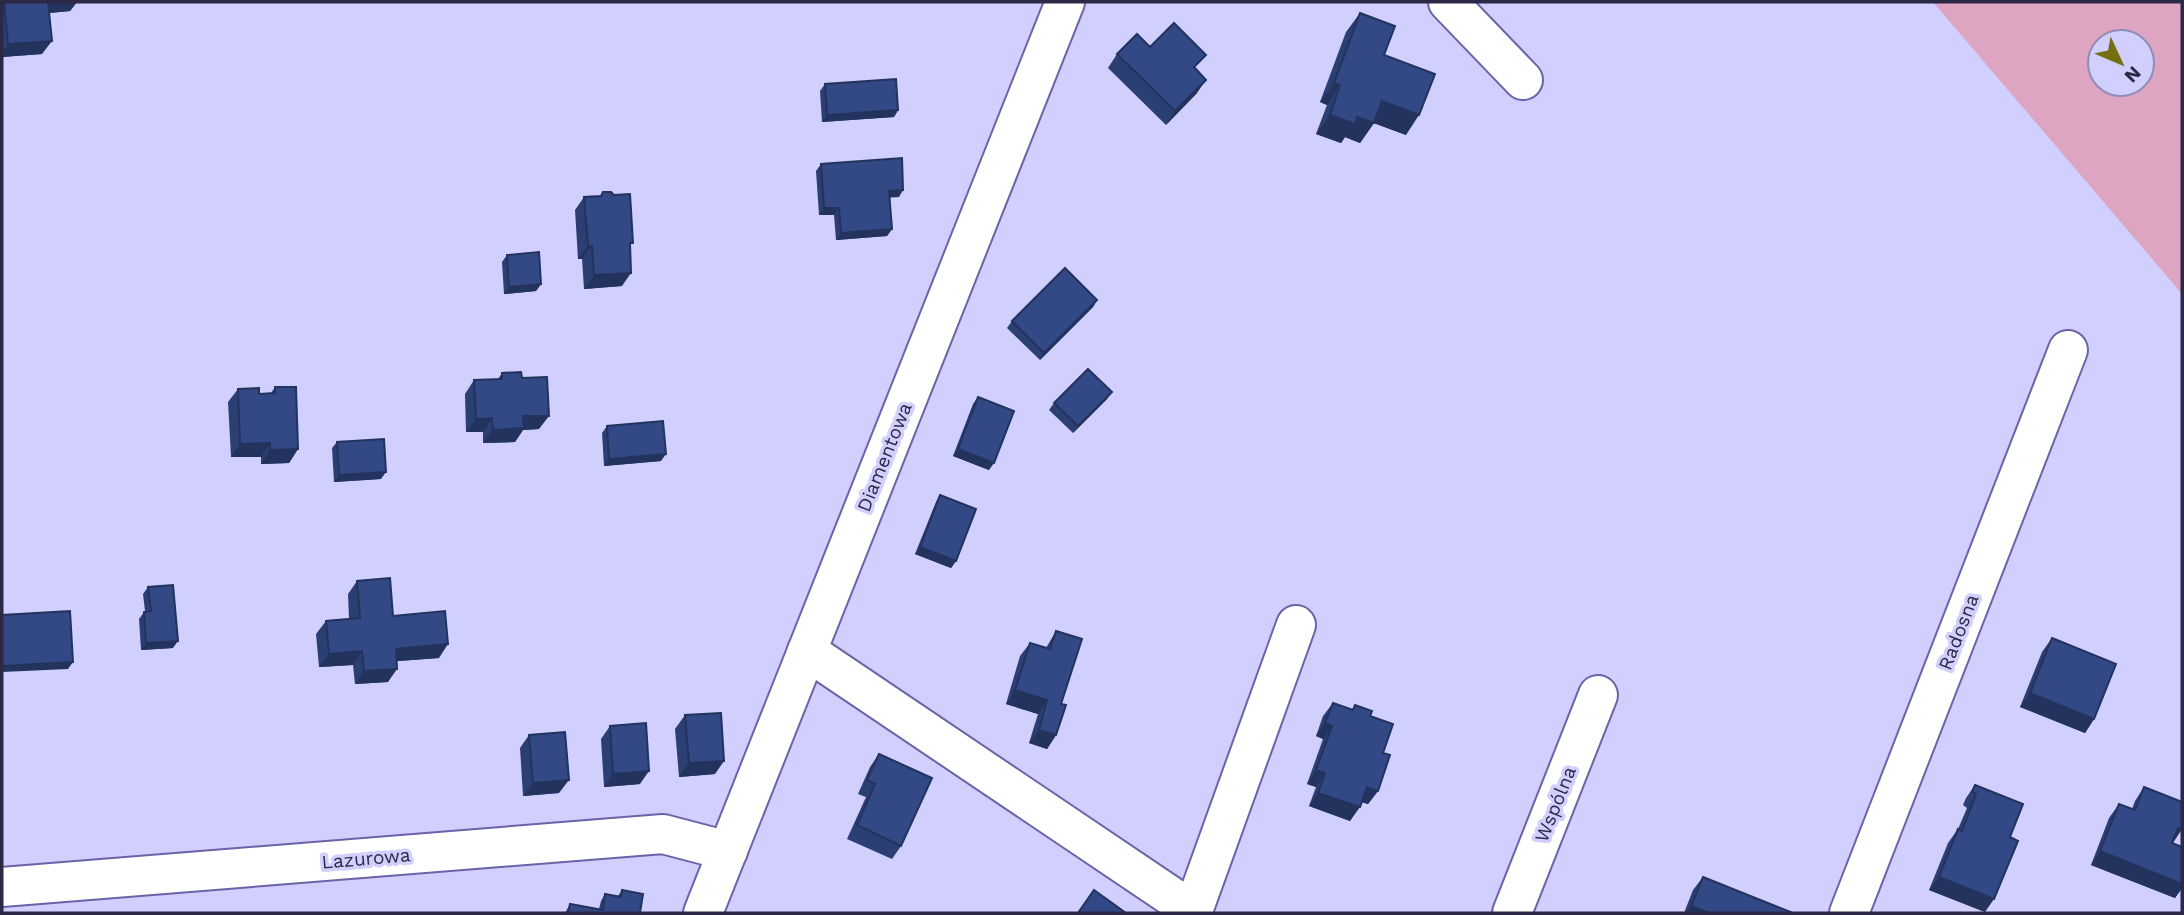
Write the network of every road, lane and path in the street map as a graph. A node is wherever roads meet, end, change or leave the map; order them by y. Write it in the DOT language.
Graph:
graph roads {
  1 [pos="1065,2"];
  2 [pos="1448,2"];
  3 [pos="1524,80"];
  4 [pos="2068,350"];
  5 [pos="1296,625"];
  6 [pos="807,651"];
  7 [pos="1598,695"];
  8 [pos="728,851"];
  9 [pos="2,887"];
  10 [pos="1192,912"];
  11 [pos="703,913"];
  12 [pos="1512,913"];
  13 [pos="1849,913"];
  1 -- 6 [label="street, Diamentowa"];
  2 -- 3 [label="street"];
  4 -- 13 [label="street, Radosna"];
  5 -- 10 [label="street"];
  6 -- 8 [label="street, Diamentowa"];
  6 -- 10 [label="street"];
  7 -- 12 [label="street, Wspólna"];
  8 -- 9 [label="street, Lazurowa"];
  8 -- 11 [label="street, Diamentowa"];
}
